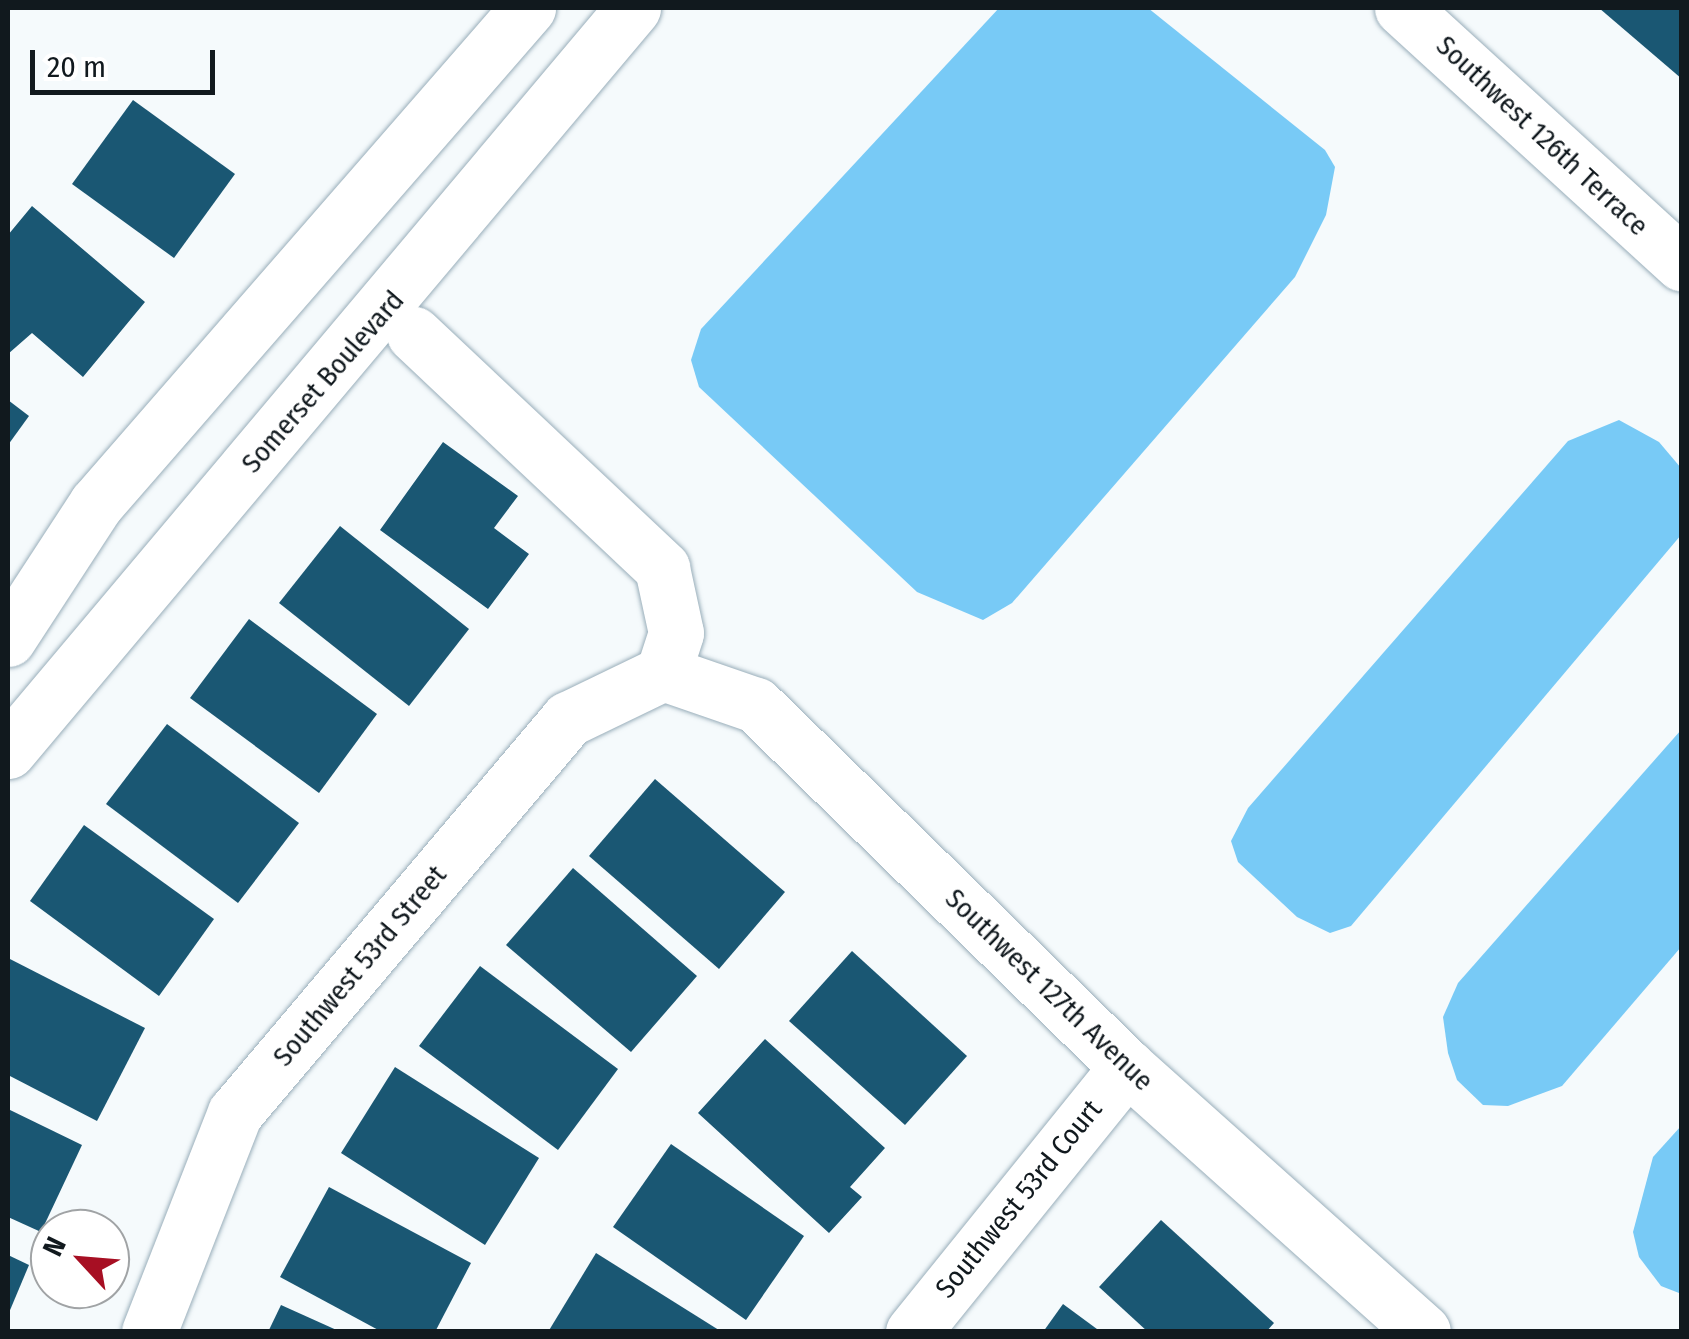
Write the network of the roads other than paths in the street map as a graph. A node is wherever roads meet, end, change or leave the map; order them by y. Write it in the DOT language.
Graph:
graph roads {
  1 [pos="528,8"];
  2 [pos="632,8"];
  3 [pos="1402,8"];
  4 [pos="1682,264"];
  5 [pos="414,334"];
  6 [pos="8,639"];
  7 [pos="663,673"];
  8 [pos="8,752"];
  9 [pos="1127,1067"];
  10 [pos="148,1332"];
  11 [pos="914,1332"];
  12 [pos="1423,1332"];
  1 -- 6 [label="street"];
  2 -- 8 [label="street, Somerset Boulevard"];
  3 -- 4 [label="street, Southwest 126th Terrace"];
  5 -- 7 [label="street"];
  7 -- 9 [label="street, Southwest 127th Avenue"];
  7 -- 10 [label="street, Southwest 53rd Street"];
  9 -- 11 [label="street, Southwest 53rd Court"];
  9 -- 12 [label="street, Southwest 127th Avenue"];
}
